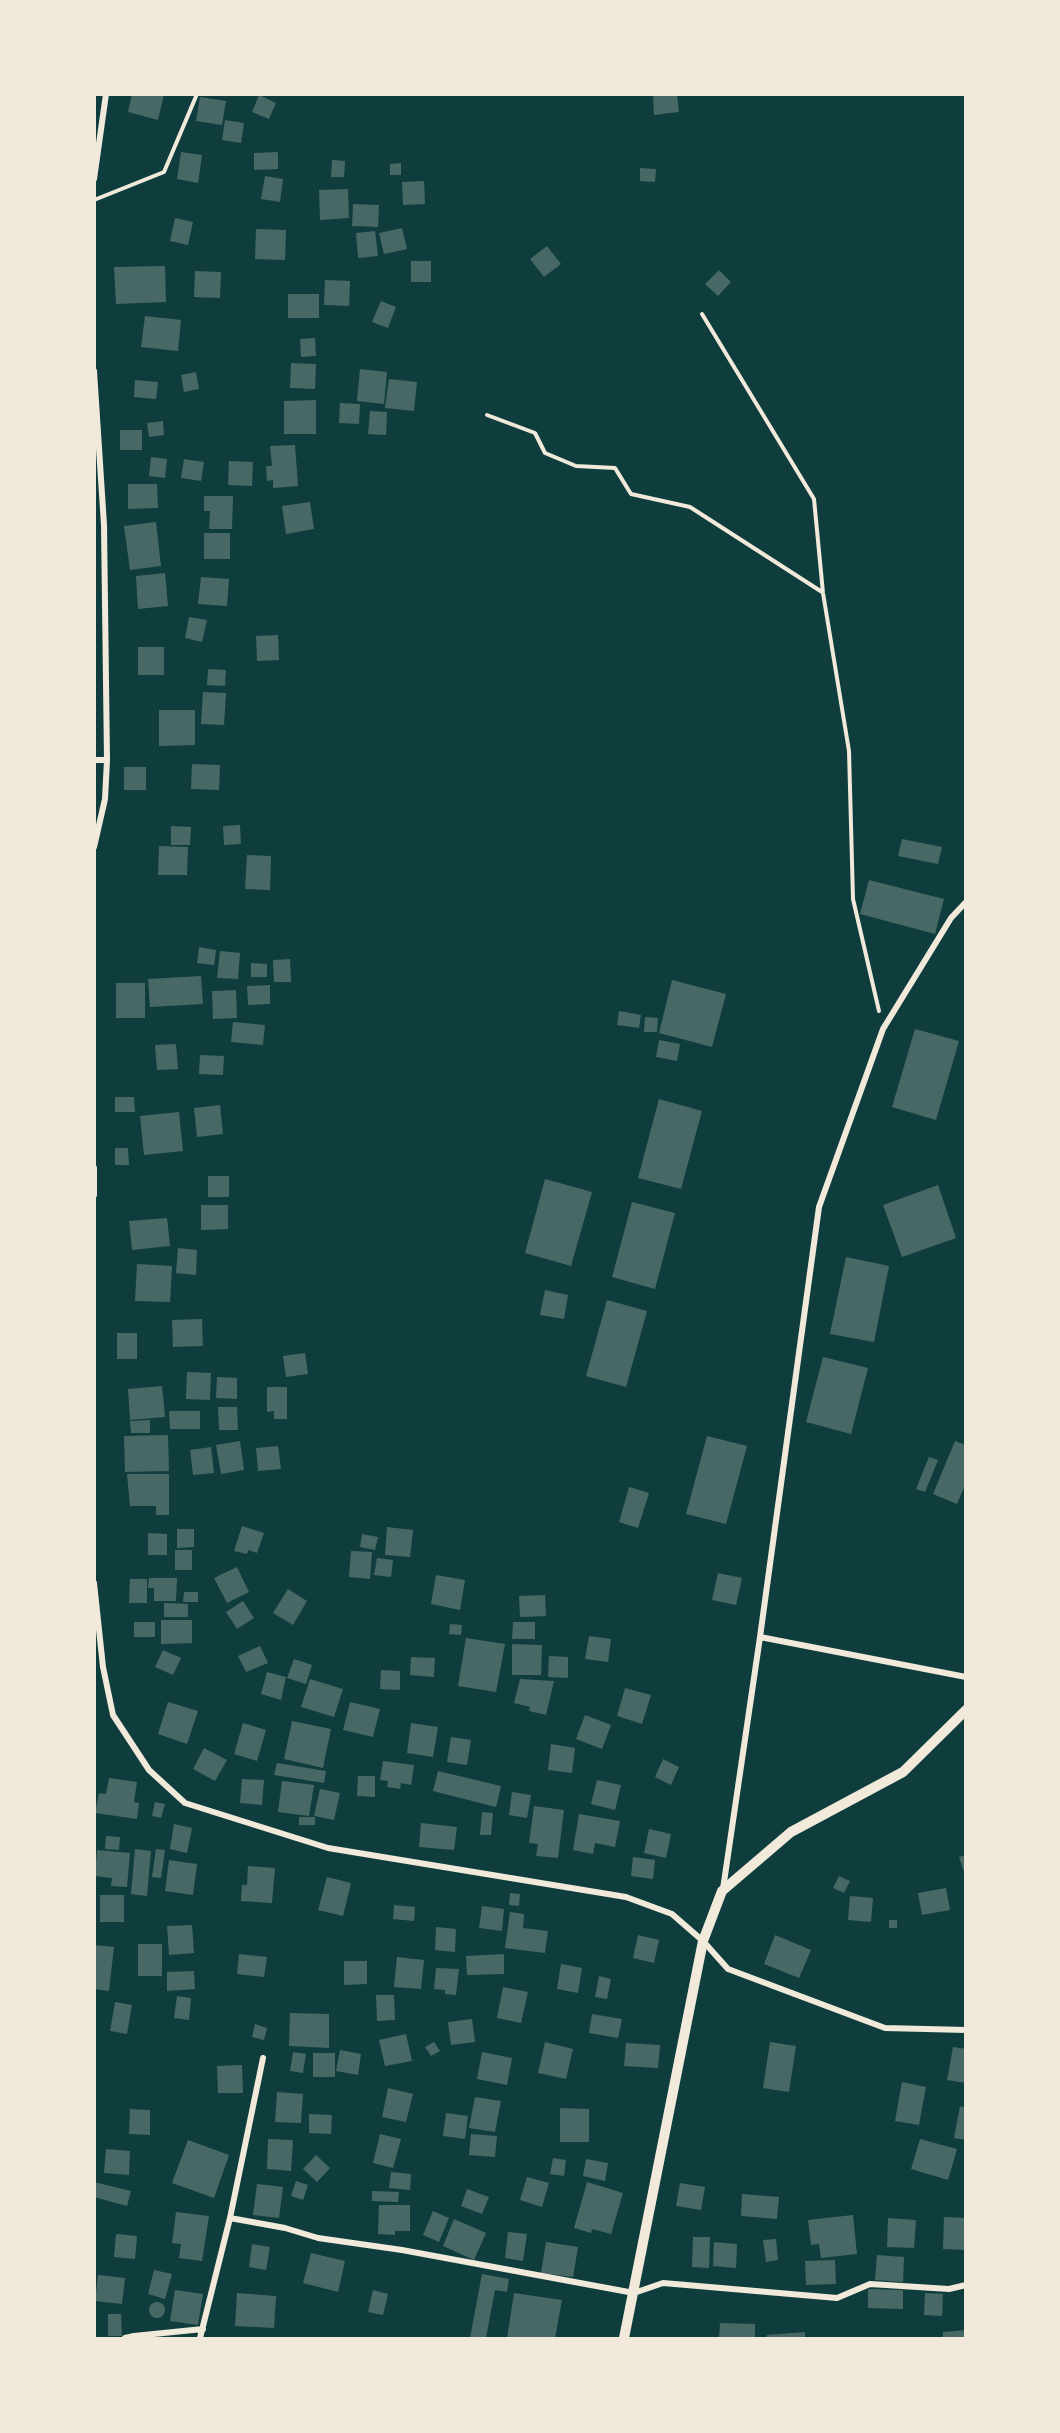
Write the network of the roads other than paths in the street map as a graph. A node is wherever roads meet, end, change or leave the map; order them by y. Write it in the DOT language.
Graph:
graph roads {
  1 [pos="106,94"];
  2 [pos="94,179"];
  3 [pos="94,371"];
  4 [pos="94,760"];
  5 [pos="106,760"];
  6 [pos="94,847"];
  7 [pos="966,902"];
  8 [pos="94,1168"];
  9 [pos="94,1195"];
  10 [pos="94,1583"];
  11 [pos="97,1625"];
  12 [pos="760,1637"];
  13 [pos="966,1677"];
  14 [pos="966,1710"];
  15 [pos="722,1891"];
  16 [pos="703,1941"];
  17 [pos="966,2030"];
  18 [pos="263,2058"];
  19 [pos="230,2218"];
  20 [pos="966,2285"];
  21 [pos="634,2293"];
  22 [pos="203,2330"];
  23 [pos="125,2338"];
  24 [pos="200,2338"];
  25 [pos="624,2338"];
  1 -- 2 [label="street"];
  3 -- 5 [label="street"];
  4 -- 5 [label="street"];
  5 -- 6 [label="street"];
  7 -- 12 [label="street"];
  8 -- 9 [label="street"];
  10 -- 11 [label="street"];
  11 -- 16 [label="street"];
  12 -- 13 [label="street"];
  12 -- 15 [label="street"];
  14 -- 15 [label="street"];
  15 -- 16 [label="street"];
  16 -- 17 [label="street"];
  16 -- 21 [label="street"];
  18 -- 19 [label="street"];
  19 -- 21 [label="street"];
  19 -- 22 [label="street"];
  20 -- 21 [label="street"];
  21 -- 25 [label="street"];
  22 -- 23 [label="street"];
  22 -- 24 [label="street"];
}
